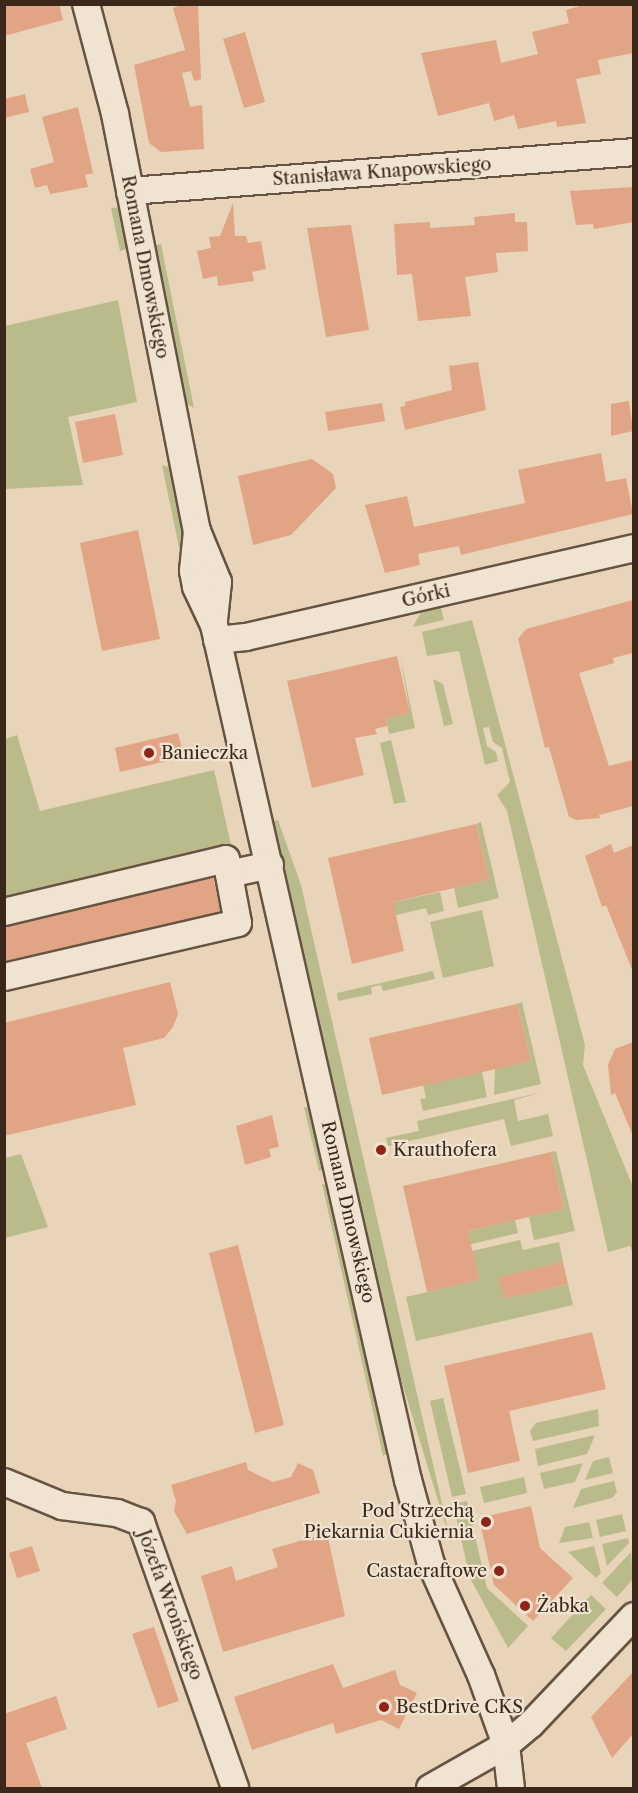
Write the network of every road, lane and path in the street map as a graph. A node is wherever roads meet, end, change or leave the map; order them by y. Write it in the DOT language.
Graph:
graph roads {
  1 [pos="86,4"];
  2 [pos="633,152"];
  3 [pos="130,191"];
  4 [pos="633,548"];
  5 [pos="216,632"];
  6 [pos="270,865"];
  7 [pos="229,874"];
  8 [pos="4,912"];
  9 [pos="4,977"];
  10 [pos="4,1482"];
  11 [pos="633,1616"];
  12 [pos="506,1745"];
  13 [pos="235,1788"];
  14 [pos="430,1788"];
  15 [pos="511,1788"];
  1 -- 3 [label="street, Romana Dmowskiego"];
  2 -- 3 [label="street, Stanisława Knapowskiego"];
  3 -- 5 [label="street, Romana Dmowskiego"];
  4 -- 5 [label="street, Górki"];
  5 -- 6 [label="street, Romana Dmowskiego"];
  6 -- 7 [label="street"];
  6 -- 12 [label="street, Romana Dmowskiego"];
  7 -- 8 [label="street"];
  7 -- 9 [label="street"];
  10 -- 13 [label="street, Józefa Wrońskiego"];
  11 -- 12 [label="street"];
  12 -- 14 [label="street"];
  12 -- 15 [label="street, Romana Dmowskiego"];
}
